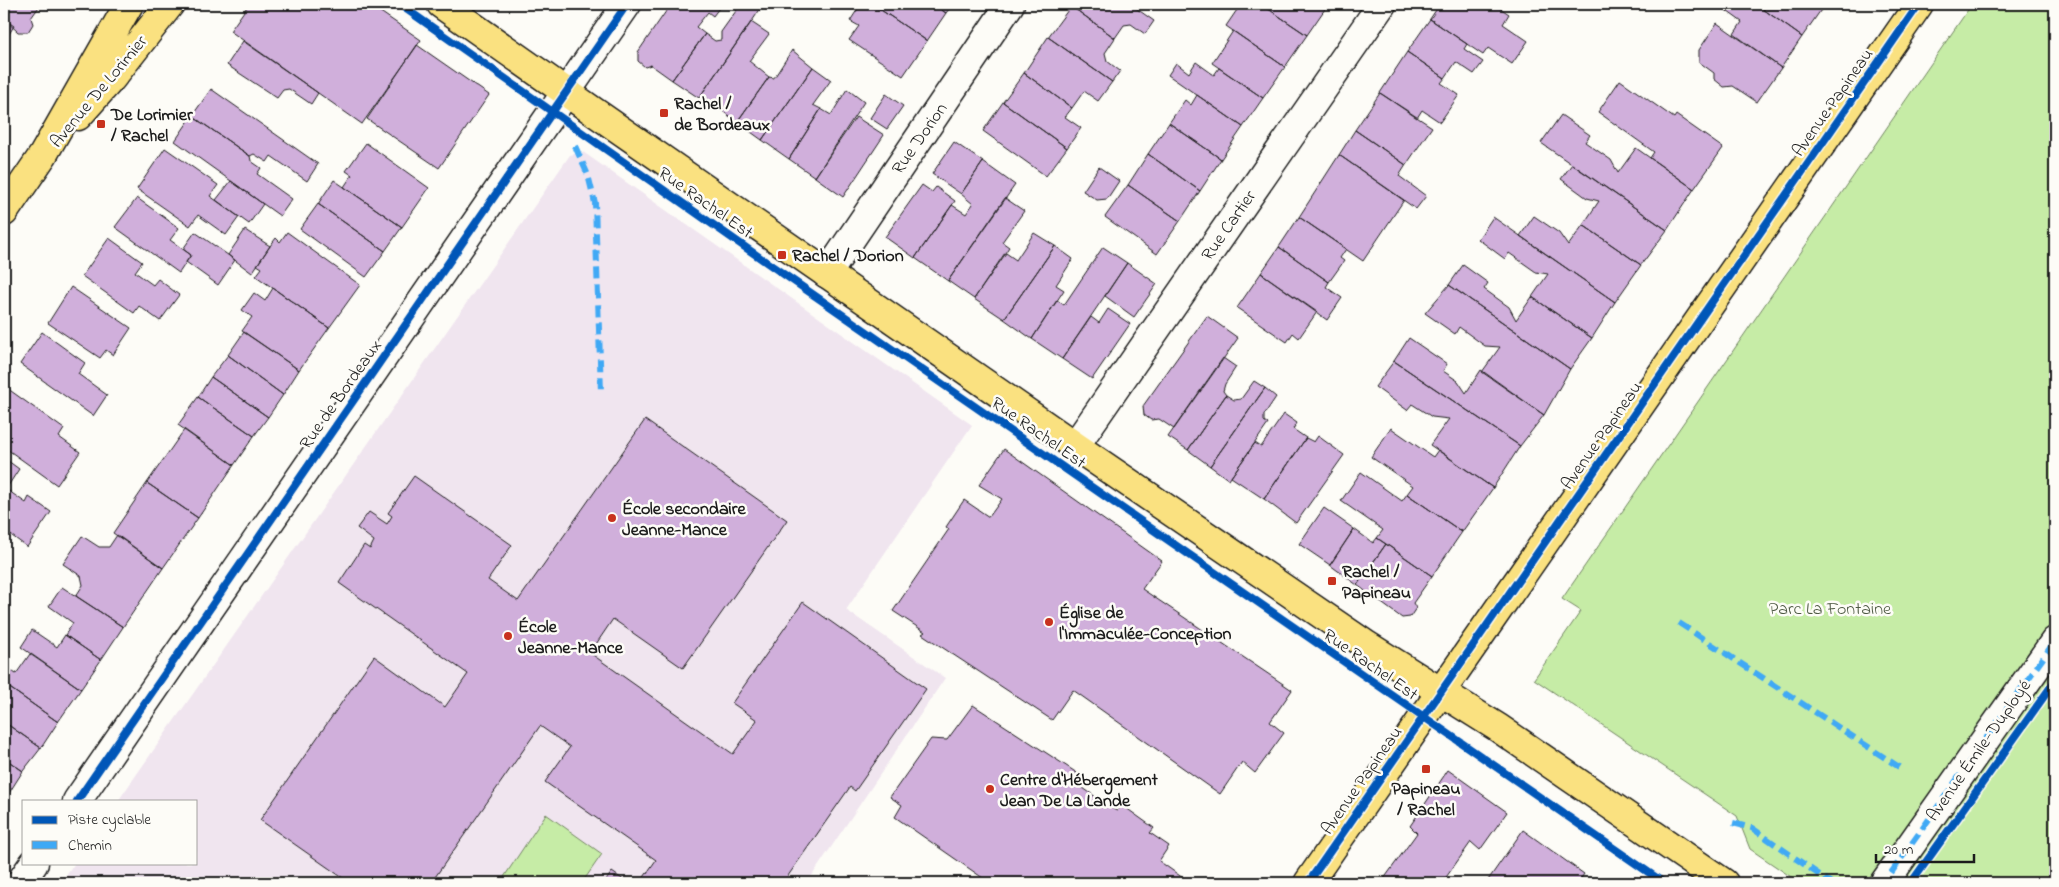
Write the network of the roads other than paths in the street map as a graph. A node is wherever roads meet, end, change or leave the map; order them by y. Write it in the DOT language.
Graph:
graph roads {
  1 [pos="129,4"];
  2 [pos="170,4"];
  3 [pos="442,4"];
  4 [pos="627,4"];
  5 [pos="1010,4"];
  6 [pos="1382,4"];
  7 [pos="1918,4"];
  8 [pos="565,92"];
  9 [pos="43,155"];
  10 [pos="4,212"];
  11 [pos="827,274"];
  12 [pos="1076,446"];
  13 [pos="2055,640"];
  14 [pos="1441,692"];
  15 [pos="78,800"];
  16 [pos="33,864"];
  17 [pos="1887,878"];
  18 [pos="20,883"];
  19 [pos="1308,883"];
  20 [pos="1724,883"];
  1 -- 9 [label="main road, Avenue De Lorimier"];
  2 -- 9 [label="main road, Avenue De Lorimier"];
  3 -- 8 [label="main road, Rue Rachel Est"];
  4 -- 8 [label="street, Rue de Bordeaux"];
  5 -- 11 [label="street, Rue Dorion"];
  6 -- 12 [label="street, Rue Cartier"];
  7 -- 14 [label="main road, Avenue Papineau"];
  8 -- 11 [label="main road, Rue Rachel Est"];
  8 -- 15 [label="street, Rue de Bordeaux"];
  9 -- 10 [label="main road, Avenue De Lorimier"];
  11 -- 12 [label="main road, Rue Rachel Est"];
  12 -- 14 [label="main road, Rue Rachel Est"];
  13 -- 17 [label="street, Avenue Émile-Duployé"];
  14 -- 19 [label="main road, Avenue Papineau"];
  14 -- 20 [label="main road, Rue Rachel Est"];
  16 -- 18 [label="street"];
}
